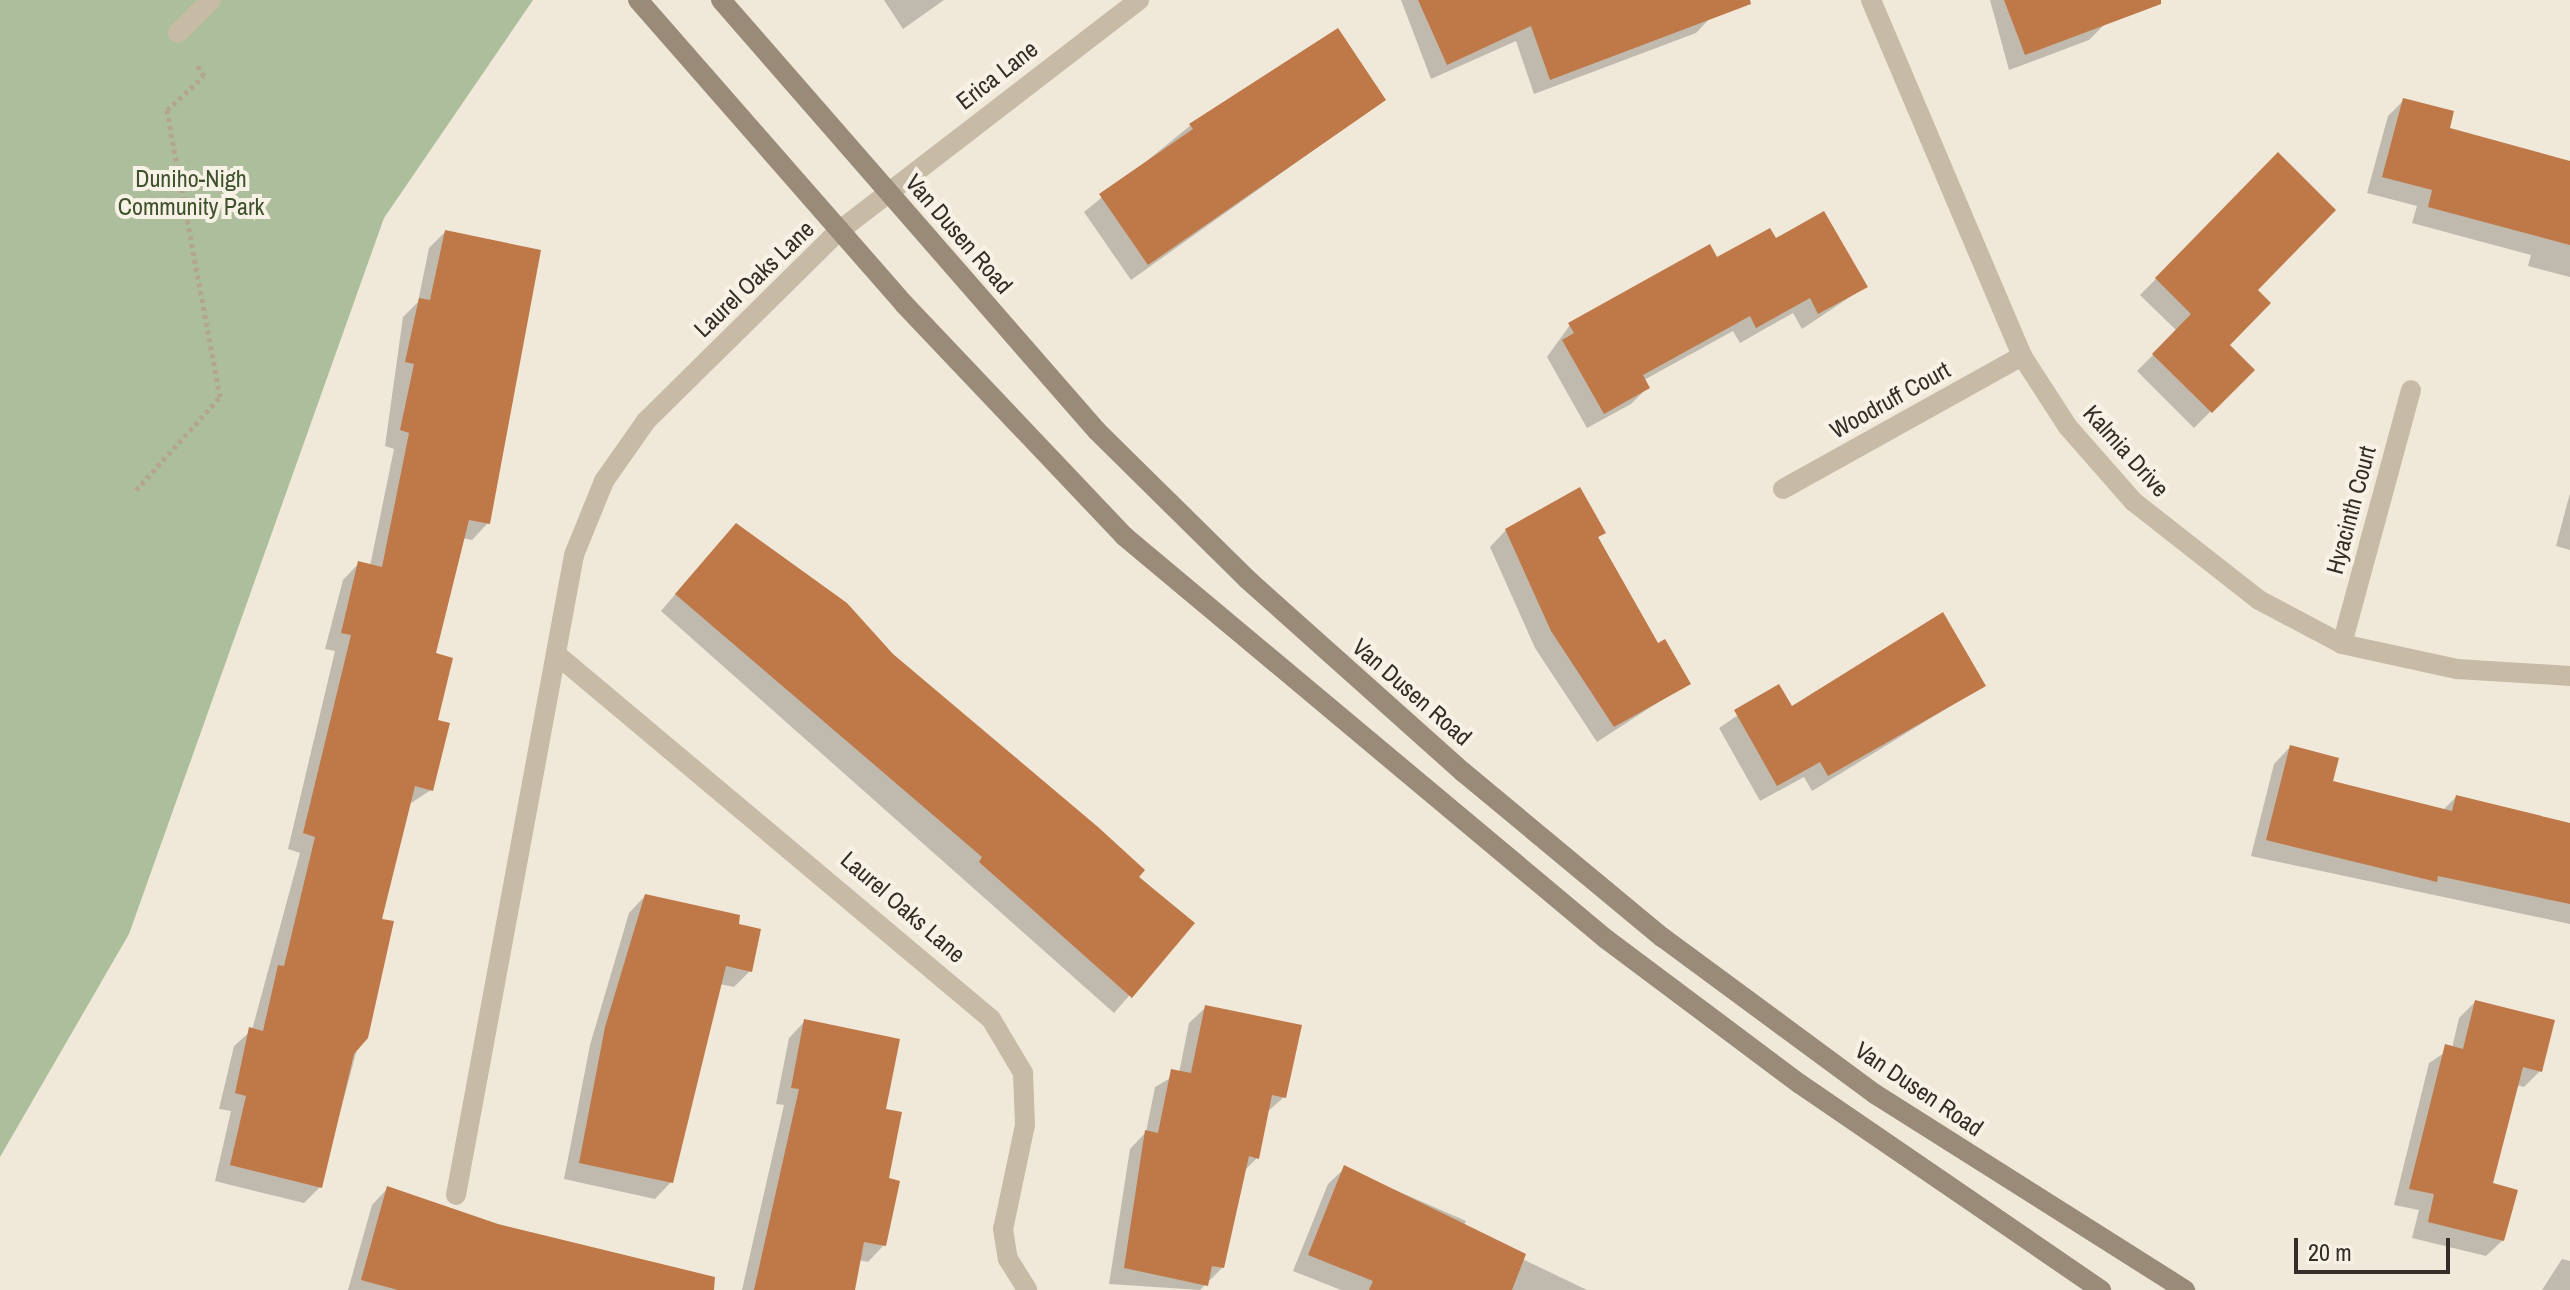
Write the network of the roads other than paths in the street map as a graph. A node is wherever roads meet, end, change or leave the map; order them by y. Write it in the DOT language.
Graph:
graph roads {
  1 [pos="211,0"];
  2 [pos="638,0"];
  3 [pos="721,0"];
  4 [pos="1139,0"];
  5 [pos="1871,0"];
  6 [pos="178,33"];
  7 [pos="888,192"];
  8 [pos="839,231"];
  9 [pos="2022,356"];
  10 [pos="2411,390"];
  11 [pos="1783,489"];
  12 [pos="2342,644"];
  13 [pos="556,654"];
  14 [pos="2570,676"];
  15 [pos="456,1195"];
  16 [pos="1027,1290"];
  17 [pos="2101,1290"];
  18 [pos="2185,1290"];
  1 -- 6 [label="street"];
  2 -- 8 [label="main road"];
  3 -- 7 [label="main road, Van Dusen Road"];
  4 -- 7 [label="street, Erica Lane"];
  5 -- 9 [label="street, Kalmia Drive"];
  7 -- 8 [label="street, Erica Lane"];
  7 -- 18 [label="main road, Van Dusen Road"];
  8 -- 13 [label="street, Laurel Oaks Lane"];
  8 -- 17 [label="main road"];
  9 -- 11 [label="street, Woodruff Court"];
  9 -- 12 [label="street, Kalmia Drive"];
  10 -- 12 [label="street, Hyacinth Court"];
  12 -- 14 [label="street, Kalmia Drive"];
  13 -- 15 [label="street, Laurel Oaks Lane"];
  13 -- 16 [label="street, Laurel Oaks Lane"];
}
